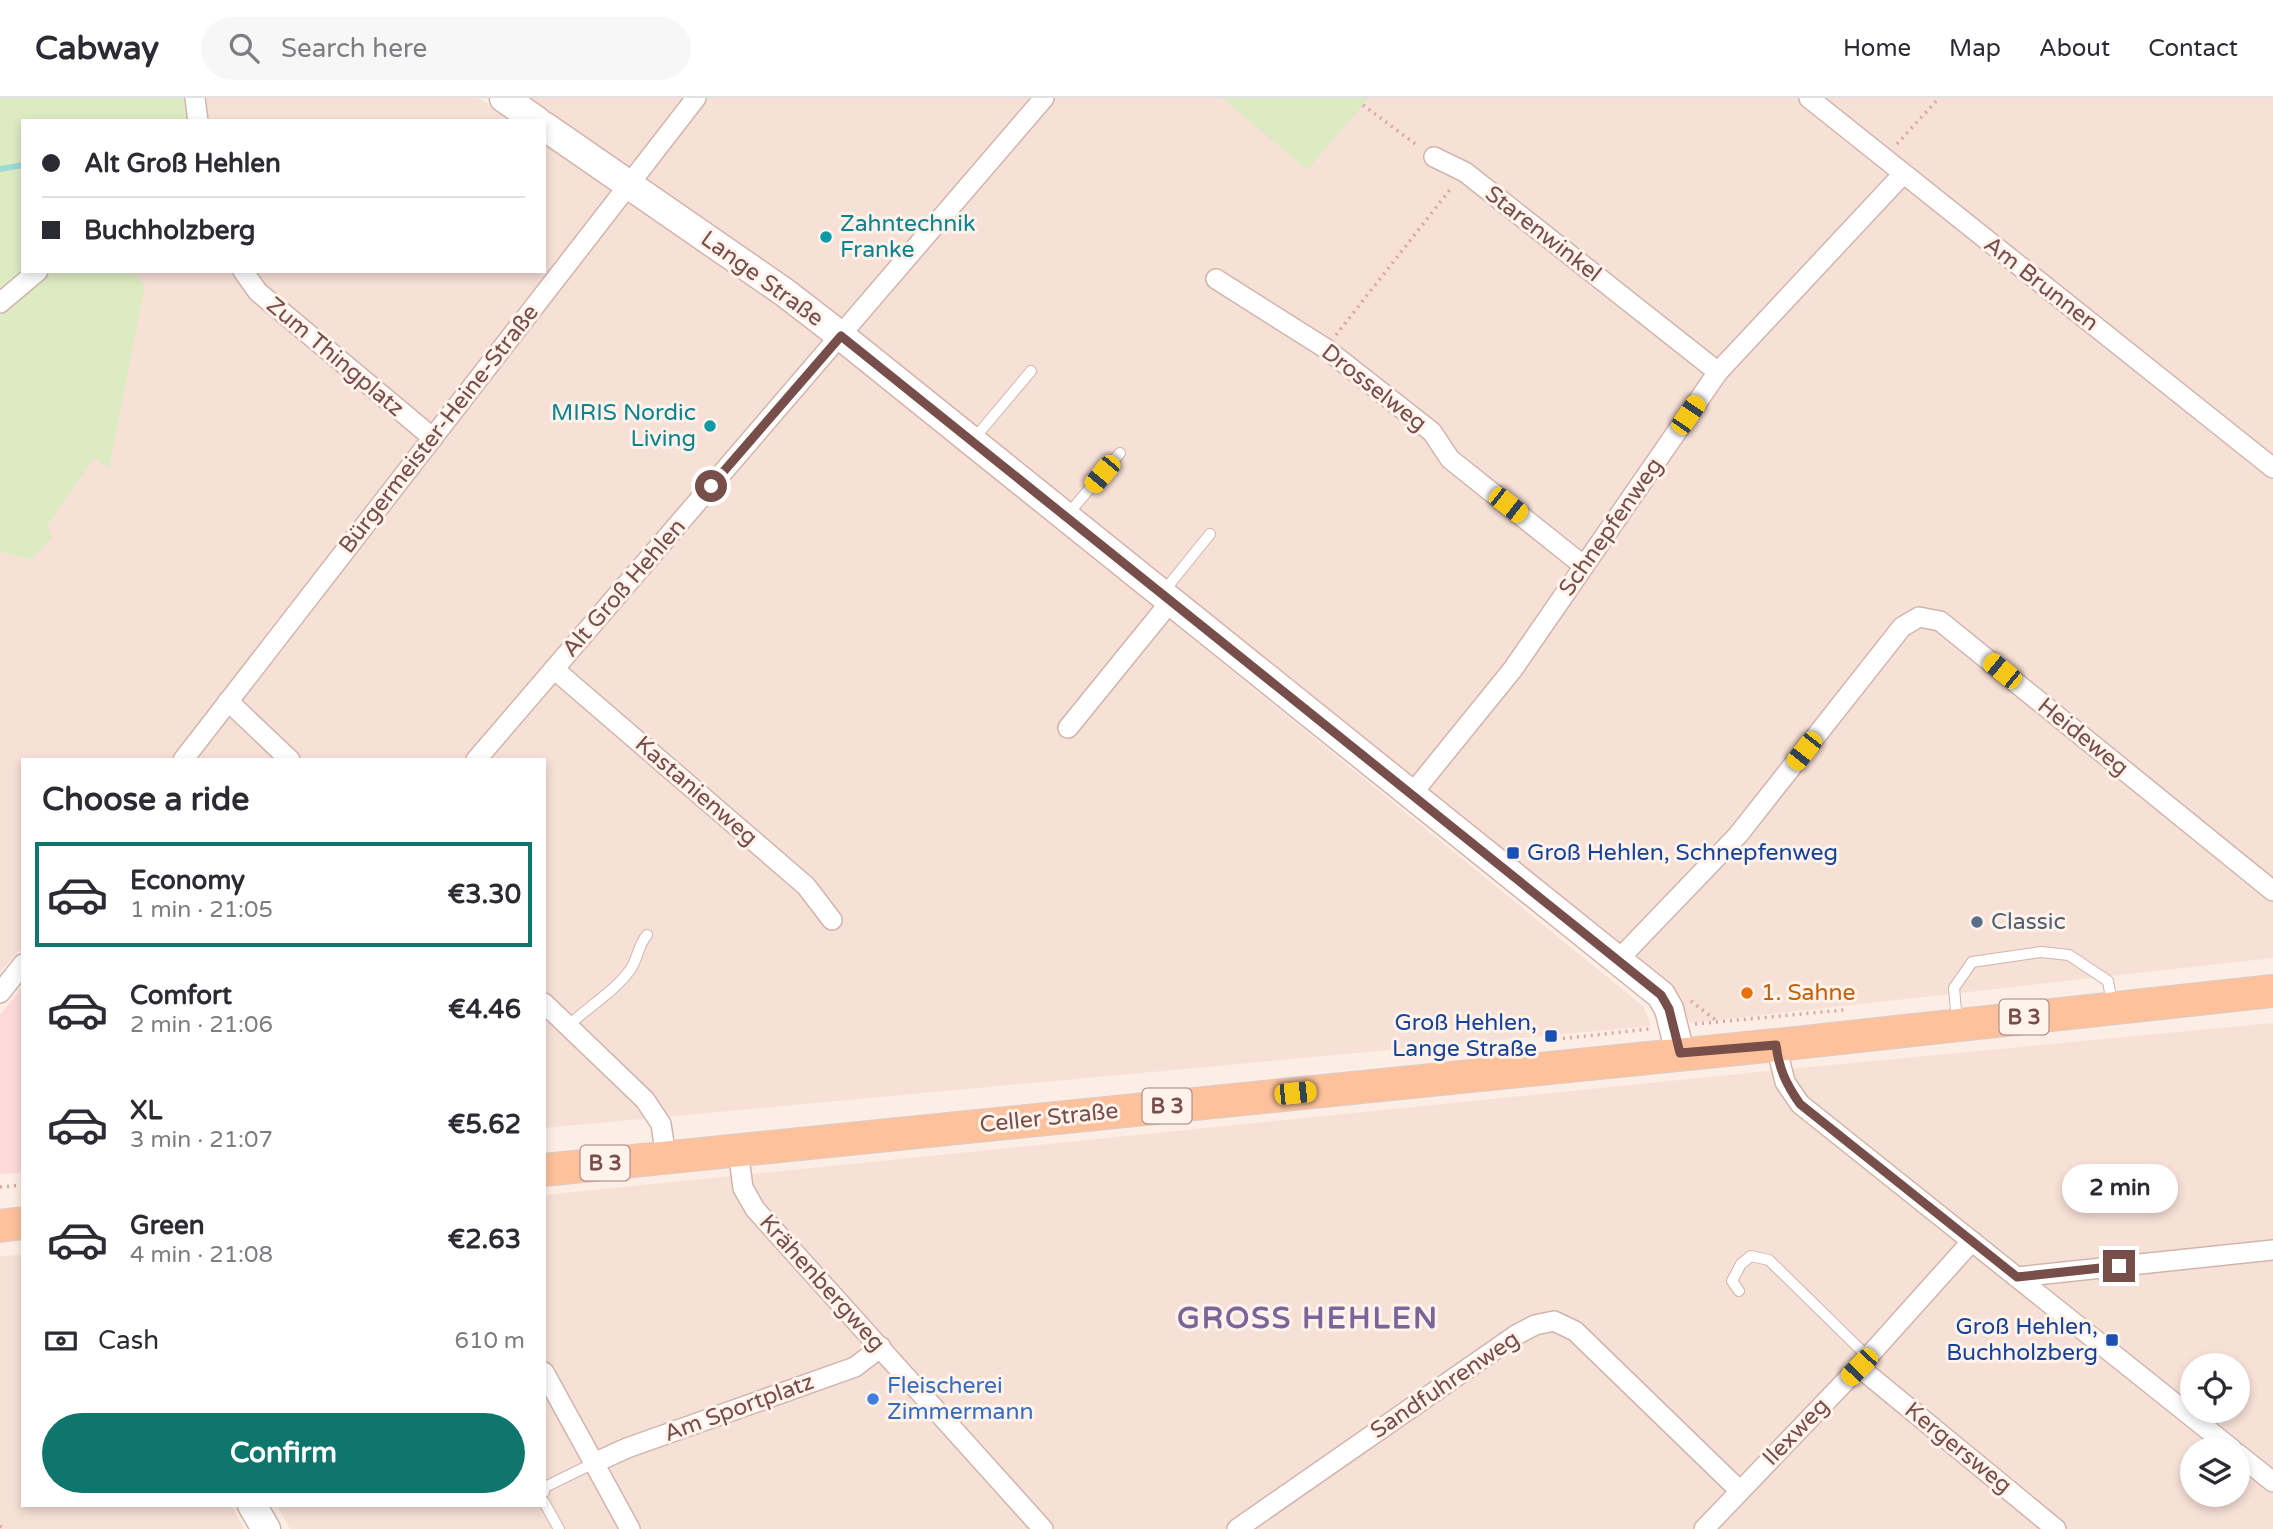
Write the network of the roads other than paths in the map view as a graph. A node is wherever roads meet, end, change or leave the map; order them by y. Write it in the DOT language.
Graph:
graph roads {
  1 [pos="195,98"];
  2 [pos="504,98"];
  3 [pos="696,98"];
  4 [pos="1044,98"];
  5 [pos="1809,98"];
  6 [pos="198,119"];
  7 [pos="534,119"];
  8 [pos="546,127"];
  9 [pos="1434,157"];
  10 [pos="1903,174"];
  11 [pos="628,184"];
  12 [pos="36,273"];
  13 [pos="244,273"];
  14 [pos="1216,279"];
  15 [pos="0,303"];
  16 [pos="841,336"];
  17 [pos="1031,370"];
  18 [pos="1718,372"];
  19 [pos="433,438"];
  20 [pos="972,442"];
  21 [pos="1120,453"];
  22 [pos="2273,468"];
  23 [pos="1066,517"];
  24 [pos="1210,534"];
  25 [pos="1584,566"];
  26 [pos="1166,598"];
  27 [pos="554,669"];
  28 [pos="228,701"];
  29 [pos="1068,729"];
  30 [pos="185,758"];
  31 [pos="288,758"];
  32 [pos="478,758"];
  33 [pos="1411,795"];
  34 [pos="2273,891"];
  35 [pos="832,920"];
  36 [pos="647,935"];
  37 [pos="1618,961"];
  38 [pos="21,967"];
  39 [pos="2273,991"];
  40 [pos="0,993"];
  41 [pos="546,1005"];
  42 [pos="2113,1008"];
  43 [pos="1958,1024"];
  44 [pos="568,1026"];
  45 [pos="1776,1045"];
  46 [pos="1680,1053"];
  47 [pos="738,1150"];
  48 [pos="666,1157"];
  49 [pos="546,1170"];
  50 [pos="21,1223"];
  51 [pos="0,1226"];
  52 [pos="1972,1241"];
  53 [pos="2273,1250"];
  54 [pos="2017,1277"];
  55 [pos="1739,1291"];
  56 [pos="881,1347"];
  57 [pos="1863,1362"];
  58 [pos="546,1376"];
  59 [pos="2217,1437"];
  60 [pos="594,1463"];
  61 [pos="2250,1464"];
  62 [pos="2273,1482"];
  63 [pos="546,1487"];
  64 [pos="1739,1490"];
  65 [pos="546,1506"];
  66 [pos="254,1507"];
  67 [pos="266,1529"];
  68 [pos="559,1529"];
  69 [pos="630,1529"];
  70 [pos="1042,1529"];
  71 [pos="1237,1529"];
  72 [pos="1704,1529"];
  73 [pos="2056,1529"];
  1 -- 6 [label="street"];
  2 -- 7 [label="main road"];
  3 -- 11 [label="street, Bürgermeister-Heine-Straße"];
  4 -- 16 [label="street, Alt Groß Hehlen"];
  5 -- 10 [label="street, Am Brunnen"];
  8 -- 11 [label="main road, Lange Straße"];
  9 -- 18 [label="street, Starenwinkel"];
  10 -- 18 [label="street, Schnepfenweg"];
  10 -- 22 [label="street, Am Brunnen"];
  11 -- 16 [label="main road, Lange Straße"];
  11 -- 19 [label="street, Bürgermeister-Heine-Straße"];
  12 -- 15 [label="street"];
  13 -- 19 [label="street, Zum Thingplatz"];
  14 -- 25 [label="street, Drosselweg"];
  16 -- 20 [label="main road, Lange Straße"];
  16 -- 27 [label="street, Alt Groß Hehlen"];
  17 -- 20 [label="lane"];
  18 -- 25 [label="street, Schnepfenweg"];
  19 -- 28 [label="street, Bürgermeister-Heine-Straße"];
  20 -- 23 [label="main road, Lange Straße"];
  21 -- 23 [label="lane"];
  23 -- 26 [label="main road, Lange Straße"];
  24 -- 26 [label="lane"];
  25 -- 33 [label="street, Schnepfenweg"];
  26 -- 29 [label="street"];
  26 -- 33 [label="main road, Lange Straße"];
  27 -- 32 [label="street, Alt Groß Hehlen"];
  27 -- 35 [label="street, Kastanienweg"];
  28 -- 30 [label="street, Bürgermeister-Heine-Straße"];
  28 -- 31 [label="street"];
  33 -- 37 [label="main road, Lange Straße"];
  34 -- 37 [label="street, Heideweg"];
  36 -- 44 [label="lane"];
  37 -- 46 [label="main road, Lange Straße"];
  38 -- 40 [label="street"];
  39 -- 42 [label="main road, B 3"];
  41 -- 44 [label="street"];
  42 -- 43 [label="main road, B 3"];
  42 -- 43 [label="lane"];
  43 -- 45 [label="main road, B 3"];
  44 -- 48 [label="street"];
  45 -- 46 [label="main road, Celler Straße / B 3"];
  45 -- 52 [label="street"];
  46 -- 47 [label="main road, Celler Straße / B 3"];
  47 -- 48 [label="main road, Celler Straße / B 3"];
  47 -- 56 [label="street, Krähenbergweg"];
  48 -- 49 [label="main road, Celler Straße / B 3"];
  50 -- 51 [label="main road"];
  52 -- 54 [label="street"];
  52 -- 57 [label="street, Ilexweg"];
  53 -- 54 [label="street"];
  54 -- 59 [label="street"];
  55 -- 57 [label="lane"];
  56 -- 60 [label="street, Am Sportplatz"];
  56 -- 70 [label="street, Krähenbergweg"];
  57 -- 64 [label="street, Ilexweg"];
  57 -- 73 [label="street, Kergersweg"];
  58 -- 60 [label="street"];
  60 -- 63 [label="lane"];
  60 -- 69 [label="street"];
  61 -- 62 [label="street"];
  64 -- 71 [label="street, Sandfuhrenweg"];
  64 -- 72 [label="street, Ilexweg"];
  65 -- 68 [label="lane"];
  66 -- 67 [label="main road"];
}
